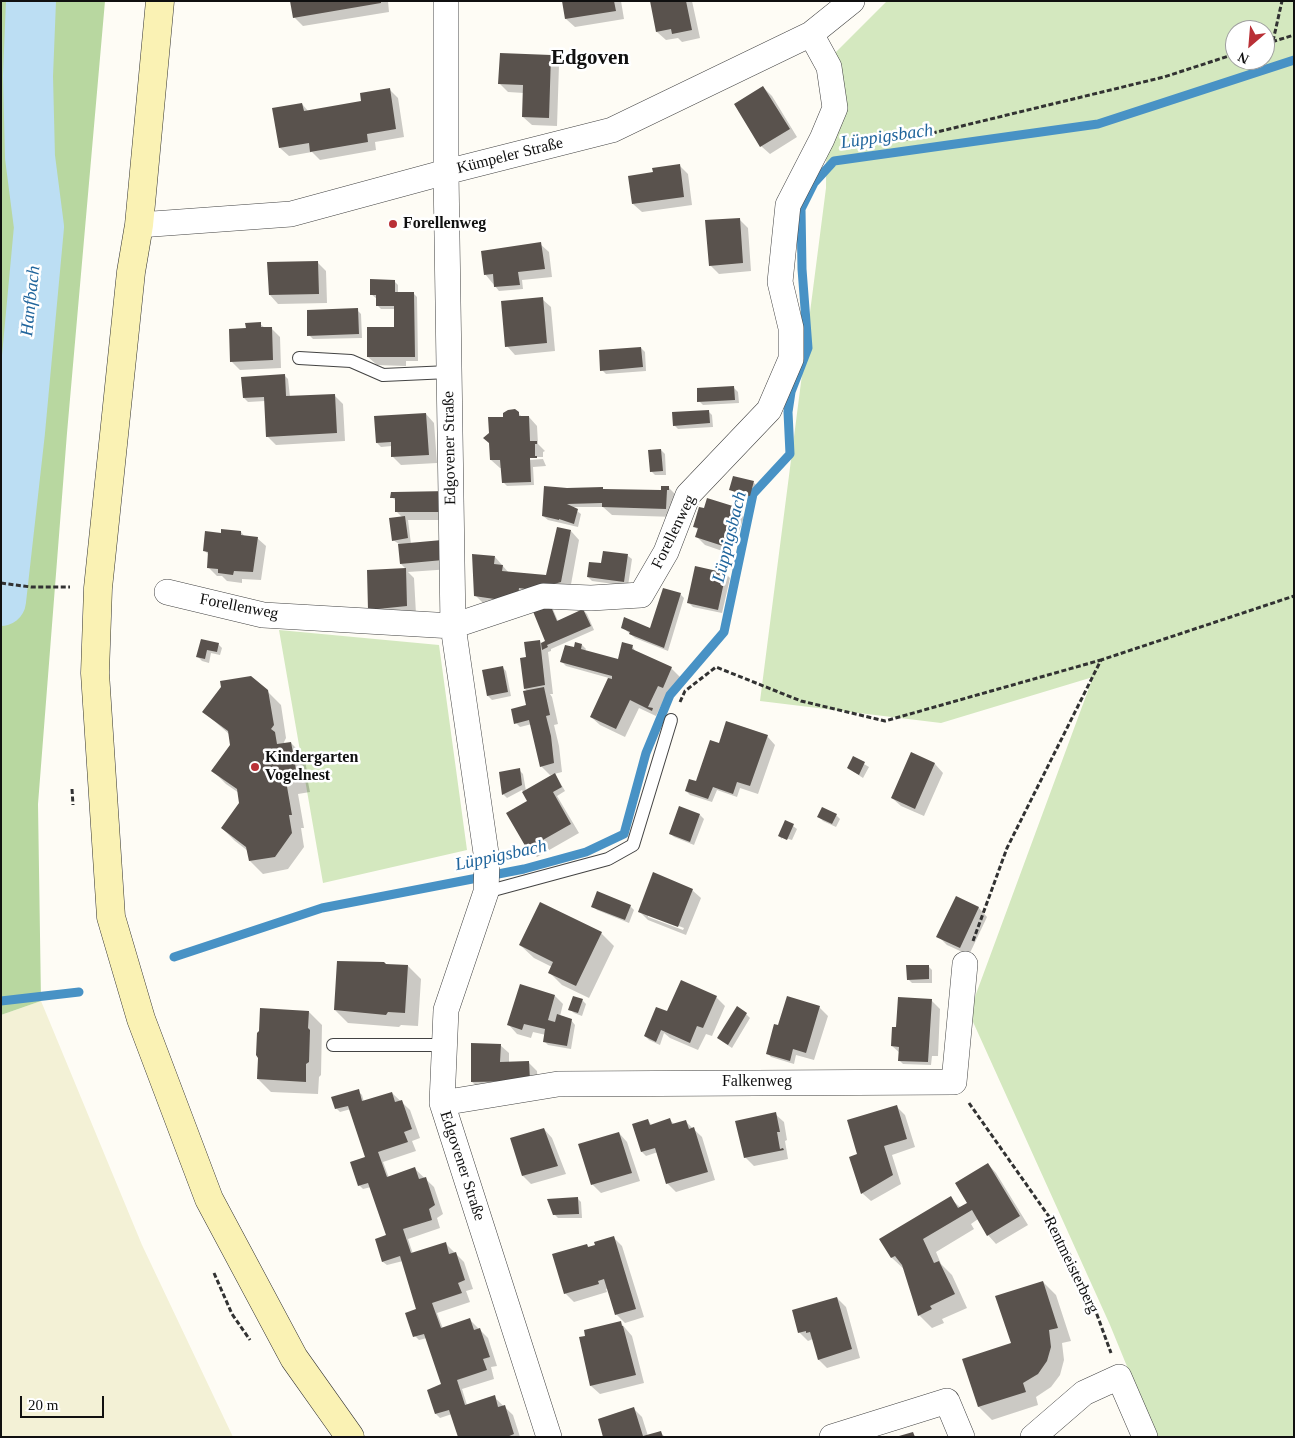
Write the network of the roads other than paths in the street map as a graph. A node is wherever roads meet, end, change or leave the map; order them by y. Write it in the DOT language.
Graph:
graph roads {
  1 [pos="160,1"];
  2 [pos="446,1"];
  3 [pos="852,1"];
  4 [pos="811,34"];
  5 [pos="446,172"];
  6 [pos="139,225"];
  7 [pos="299,358"];
  8 [pos="449,372"];
  9 [pos="167,592"];
  10 [pos="453,626"];
  11 [pos="671,720"];
  12 [pos="486,892"];
  13 [pos="965,964"];
  14 [pos="444,1045"];
  15 [pos="333,1046"];
  16 [pos="442,1103"];
  17 [pos="350,1437"];
  18 [pos="549,1437"];
  19 [pos="832,1437"];
  20 [pos="962,1437"];
  21 [pos="1033,1437"];
  22 [pos="1145,1437"];
  1 -- 6 [label="main road"];
  2 -- 5 [label="street, Edgovener Straße"];
  3 -- 4 [label="street, Kümpeler Straße"];
  4 -- 5 [label="street, Kümpeler Straße"];
  4 -- 10 [label="street, Forellenweg"];
  5 -- 6 [label="street, Kümpeler Straße"];
  5 -- 8 [label="street, Edgovener Straße"];
  6 -- 17 [label="main road"];
  7 -- 8 [label="lane"];
  8 -- 10 [label="street, Edgovener Straße"];
  9 -- 10 [label="street, Forellenweg"];
  10 -- 12 [label="street, Edgovener Straße"];
  11 -- 12 [label="lane"];
  12 -- 14 [label="street, Edgovener Straße"];
  13 -- 16 [label="street, Falkenweg"];
  14 -- 15 [label="lane"];
  14 -- 16 [label="street, Edgovener Straße"];
  16 -- 18 [label="street, Edgovener Straße"];
  19 -- 20 [label="street"];
  21 -- 22 [label="street"];
}
